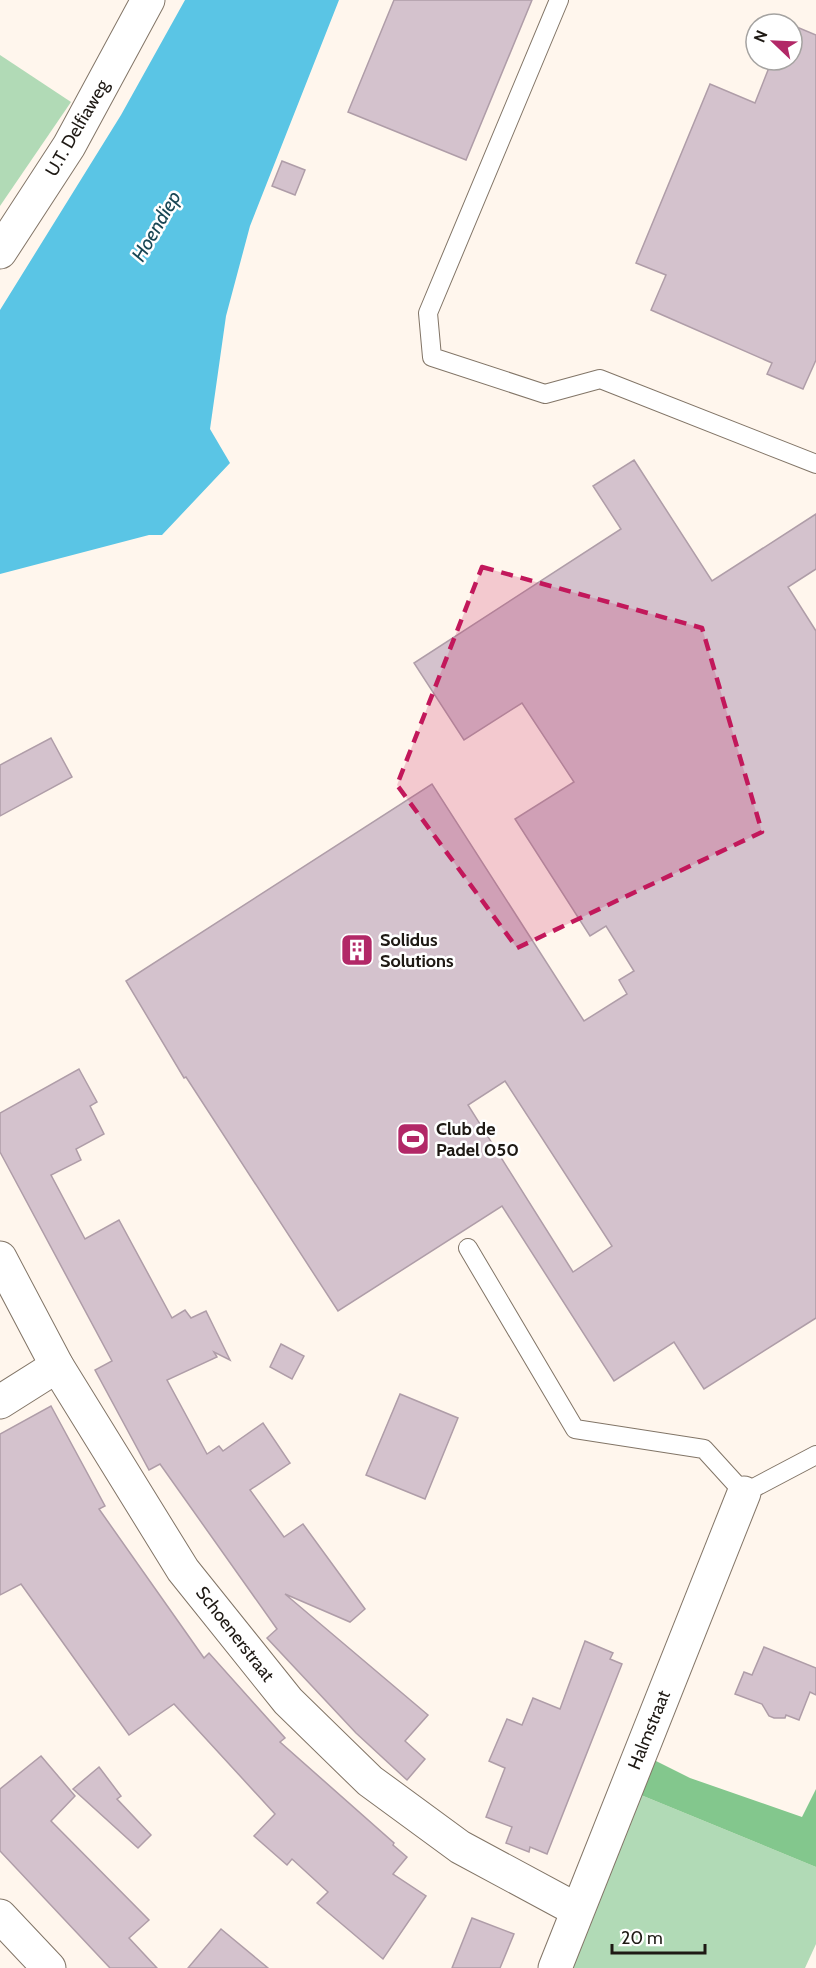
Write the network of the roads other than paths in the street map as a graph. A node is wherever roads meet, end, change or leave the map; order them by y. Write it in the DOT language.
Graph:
graph roads {
  1 [pos="148,0"];
  2 [pos="559,0"];
  3 [pos="0,252"];
  4 [pos="816,464"];
  5 [pos="468,1248"];
  6 [pos="0,1258"];
  7 [pos="57,1366"];
  8 [pos="0,1402"];
  9 [pos="816,1455"];
  10 [pos="744,1493"];
  11 [pos="577,1910"];
  12 [pos="0,1916"];
  13 [pos="49,1968"];
  14 [pos="555,1968"];
  1 -- 3 [label="street, U.T. Delfiaweg"];
  2 -- 4 [label="lane"];
  5 -- 10 [label="lane"];
  6 -- 7 [label="street, Schoenerstraat"];
  7 -- 8 [label="street"];
  7 -- 11 [label="street, Schoenerstraat"];
  9 -- 10 [label="lane"];
  10 -- 11 [label="street, Halmstraat"];
  11 -- 14 [label="street, Halmstraat"];
  12 -- 13 [label="street"];
}
